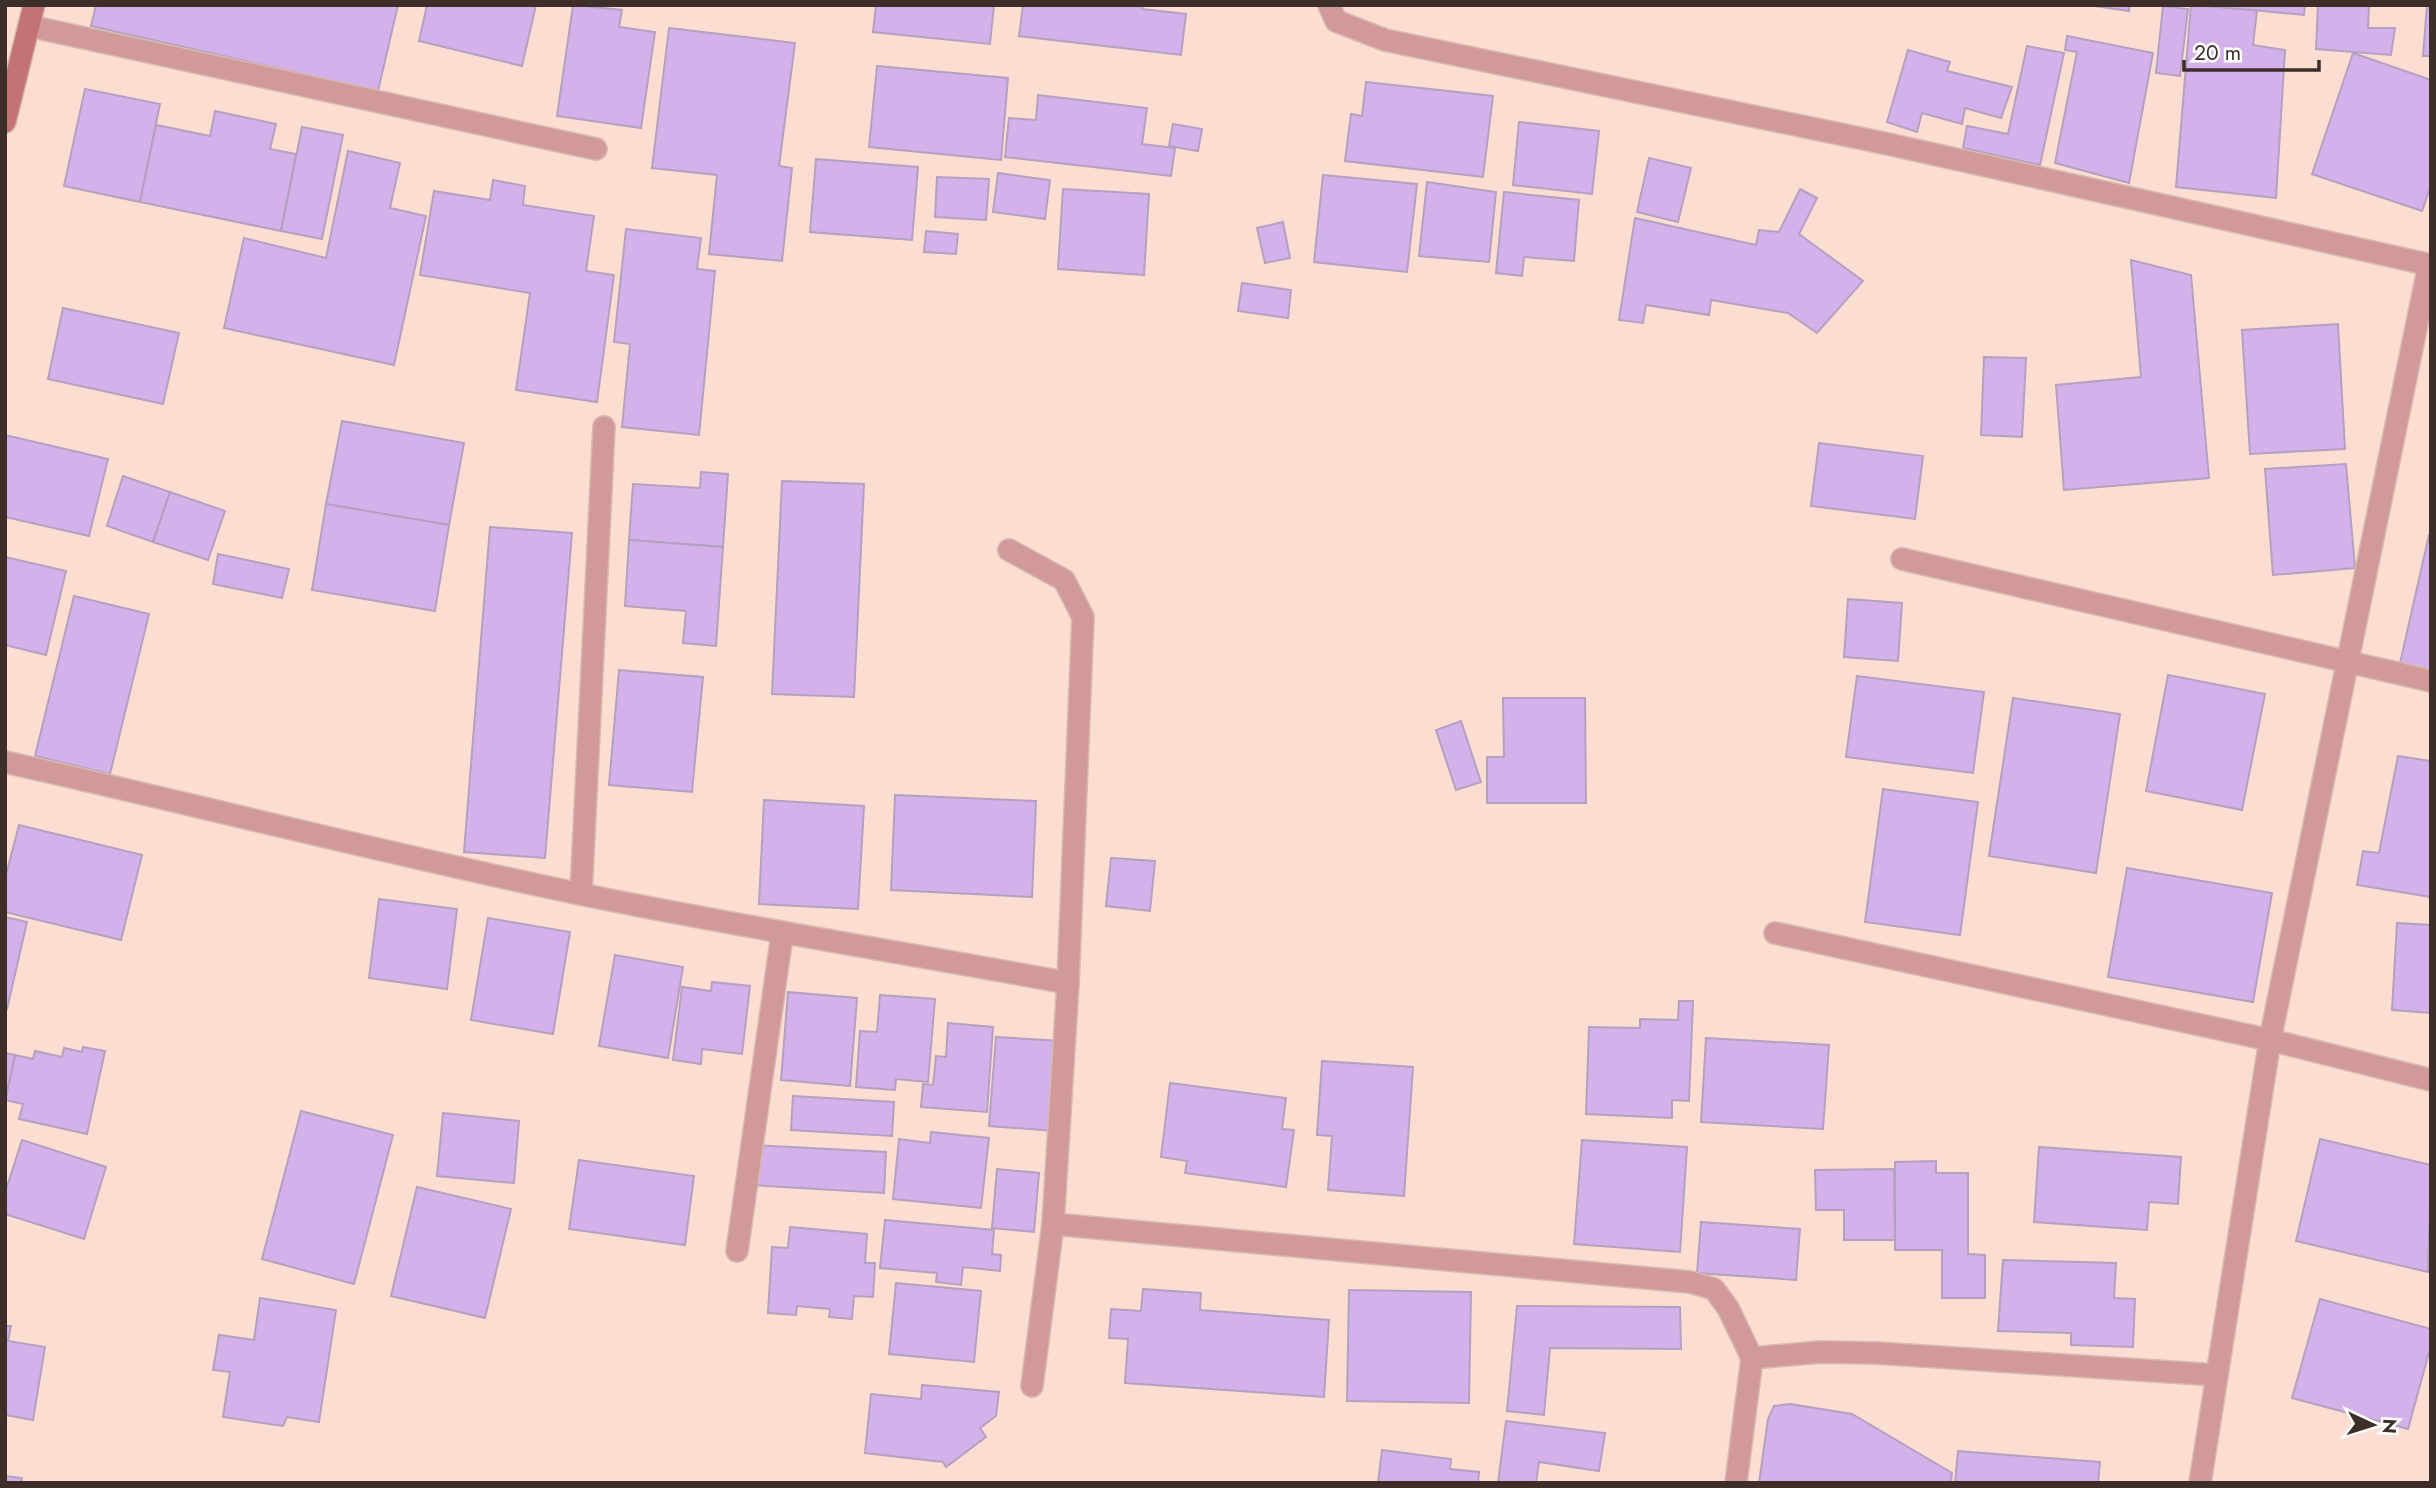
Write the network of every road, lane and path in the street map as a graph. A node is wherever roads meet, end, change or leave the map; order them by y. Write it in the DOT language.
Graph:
graph roads {
  1 [pos="1329,5"];
  2 [pos="32,15"];
  3 [pos="5,122"];
  4 [pos="597,149"];
  5 [pos="2430,265"];
  6 [pos="604,427"];
  7 [pos="1009,550"];
  8 [pos="1902,559"];
  9 [pos="2347,663"];
  10 [pos="2431,681"];
  11 [pos="5,762"];
  12 [pos="581,894"];
  13 [pos="1775,933"];
  14 [pos="782,935"];
  15 [pos="1068,983"];
  16 [pos="2270,1040"];
  17 [pos="2431,1080"];
  18 [pos="1053,1224"];
  19 [pos="737,1251"];
  20 [pos="1752,1358"];
  21 [pos="2217,1375"];
  22 [pos="1032,1386"];
  23 [pos="2201,1482"];
  24 [pos="1736,1483"];
  1 -- 5 [label="street"];
  2 -- 3 [label="street"];
  2 -- 4 [label="street"];
  5 -- 9 [label="street"];
  6 -- 12 [label="street"];
  7 -- 15 [label="street"];
  8 -- 9 [label="street"];
  9 -- 10 [label="street"];
  9 -- 16 [label="street"];
  11 -- 12 [label="street"];
  12 -- 14 [label="street"];
  13 -- 16 [label="street"];
  14 -- 15 [label="street"];
  14 -- 19 [label="street"];
  15 -- 18 [label="street"];
  16 -- 17 [label="street"];
  16 -- 21 [label="street"];
  18 -- 20 [label="street"];
  18 -- 22 [label="street"];
  20 -- 21 [label="street"];
  20 -- 24 [label="street"];
  21 -- 23 [label="street"];
}
